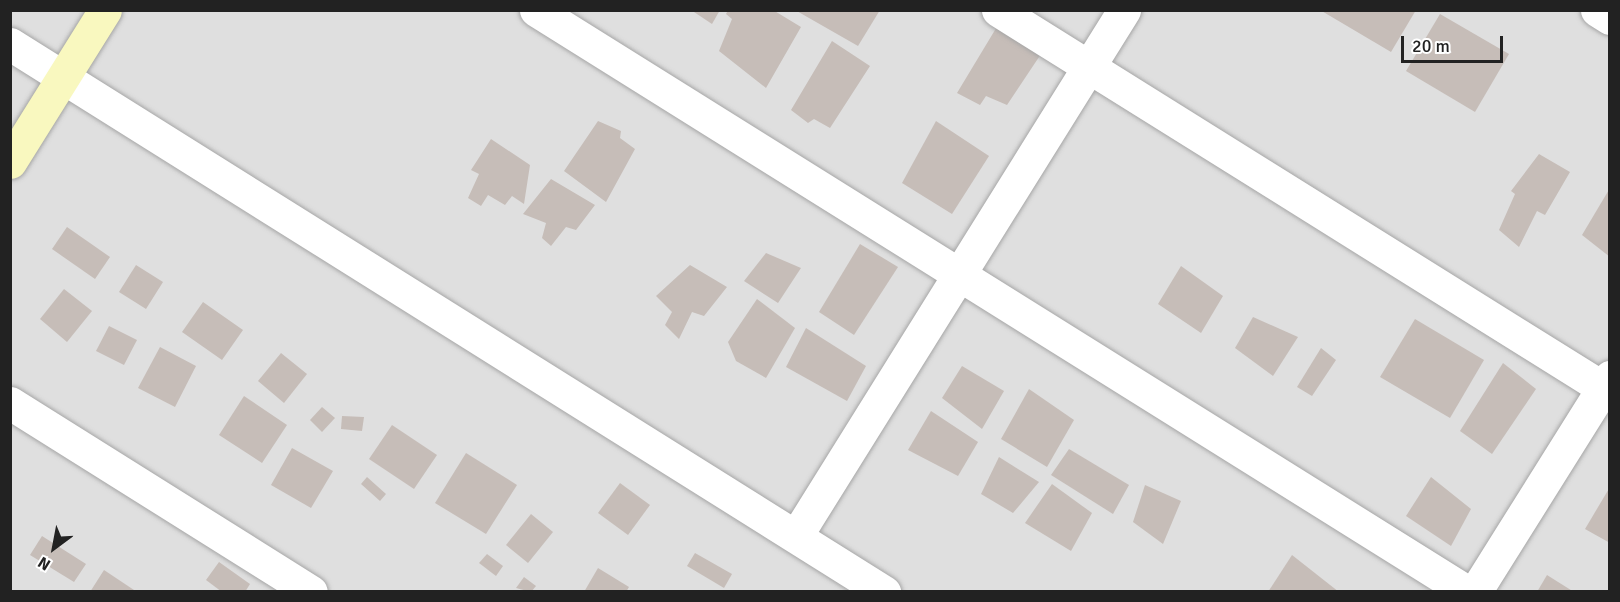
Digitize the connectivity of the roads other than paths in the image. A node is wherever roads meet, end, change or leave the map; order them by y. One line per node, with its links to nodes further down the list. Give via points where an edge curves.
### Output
1 (105, 10): 9 (street)
2 (536, 10): 11 (street)
3 (998, 10): 8 (street)
4 (1124, 10): 8 (street)
5 (1597, 10): 6 (street)
6 (1610, 18)
7 (10, 44): 9 (street)
8 (1089, 67): 11 (street); 12 (street)
9 (64, 77): 10 (street); 14 (street)
10 (10, 162)
11 (959, 275): 14 (street); 17 (street)
12 (1606, 382): 18 (street)
13 (10, 403): 15 (street)
14 (796, 536): 16 (street)
15 (311, 591)
16 (884, 591)
17 (1467, 591)
18 (1475, 591)

